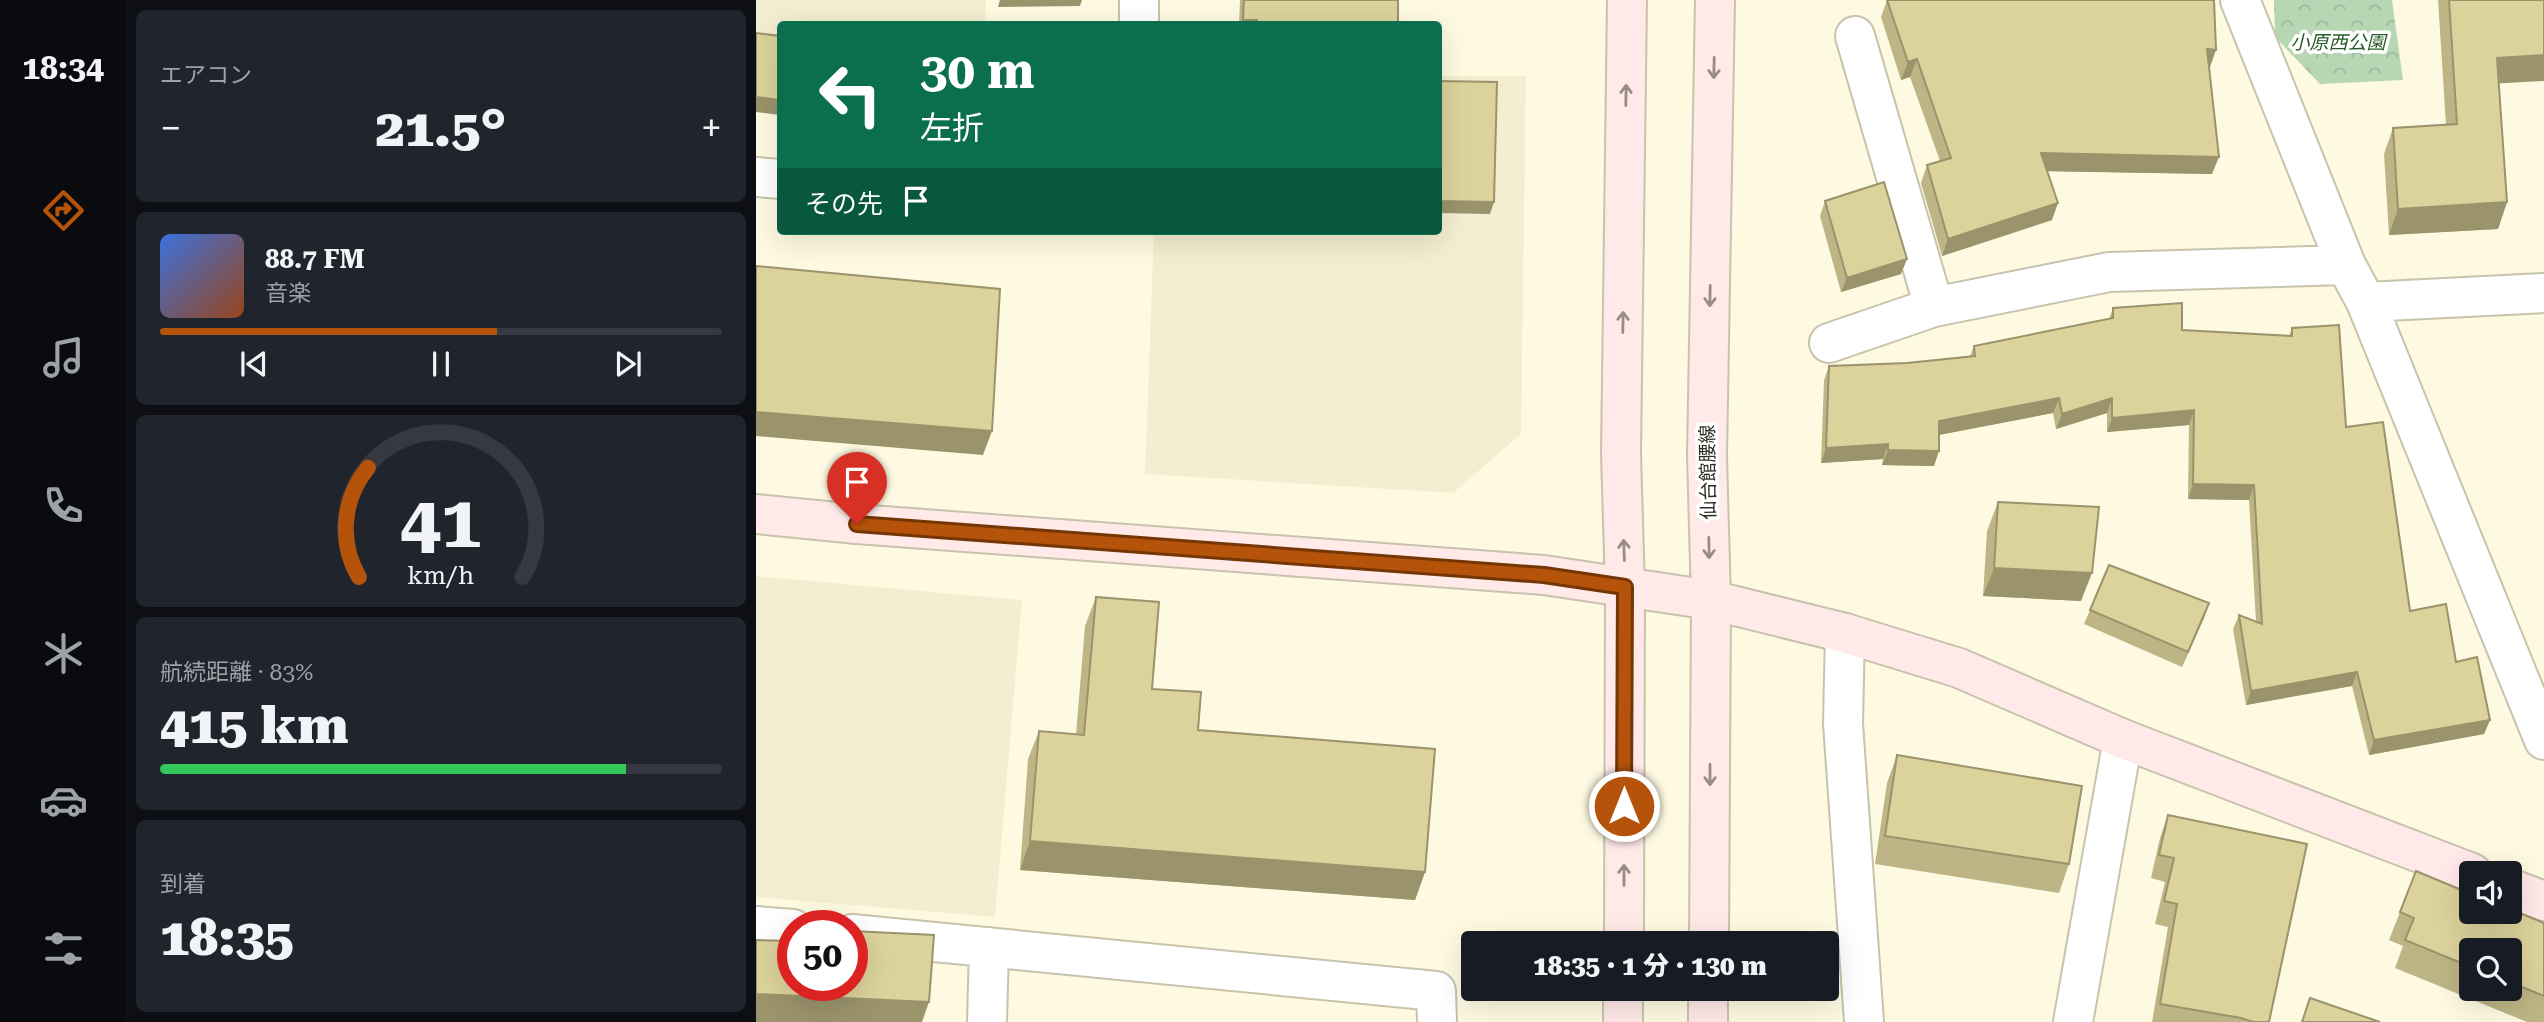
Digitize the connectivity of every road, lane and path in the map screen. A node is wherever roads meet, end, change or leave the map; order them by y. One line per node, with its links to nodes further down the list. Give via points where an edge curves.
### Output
1 (1139, 0): 5 (street)
2 (1627, 0): 15 (main road, one-way to 2, via 1621,454)
3 (1715, 0): 16 (main road, 仙台館腰線, one-way to 16, via 1707,456)
4 (2241, 0): 9 (street)
5 (1139, 21)
6 (1855, 36): 12 (street)
7 (756, 177): 8 (street)
8 (777, 179)
9 (2346, 265): 11 (street); 12 (street, via 2109,272)
10 (2544, 293): 11 (street)
11 (2366, 302): 19 (street)
12 (1934, 307): 13 (street)
13 (1829, 343)
14 (756, 514): 15 (main road, via 1544,575)
15 (1625, 587): 16 (main road); 25 (main road, one-way to 15)
16 (1711, 600): 17 (main road); 26 (main road, 仙台館腰線, one-way to 26)
17 (1845, 633): 18 (main road, via 1959,668); 35 (street, via 1843,723)
18 (2123, 739): 20 (main road); 36 (street)
19 (2544, 740)
20 (2459, 868)
21 (2522, 893): 22 (main road)
22 (2544, 901)
23 (756, 926): 24 (street)
24 (777, 928)
25 (1624, 931)
26 (1709, 931)
27 (868, 936): 28 (street)
28 (989, 947): 31 (street); 32 (street, via 1436,991)
29 (1623, 1001): 33 (main road)
30 (1709, 1001): 34 (main road)
31 (987, 1022)
32 (1437, 1022)
33 (1623, 1022)
34 (1708, 1022)
35 (1864, 1022)
36 (2073, 1022)

